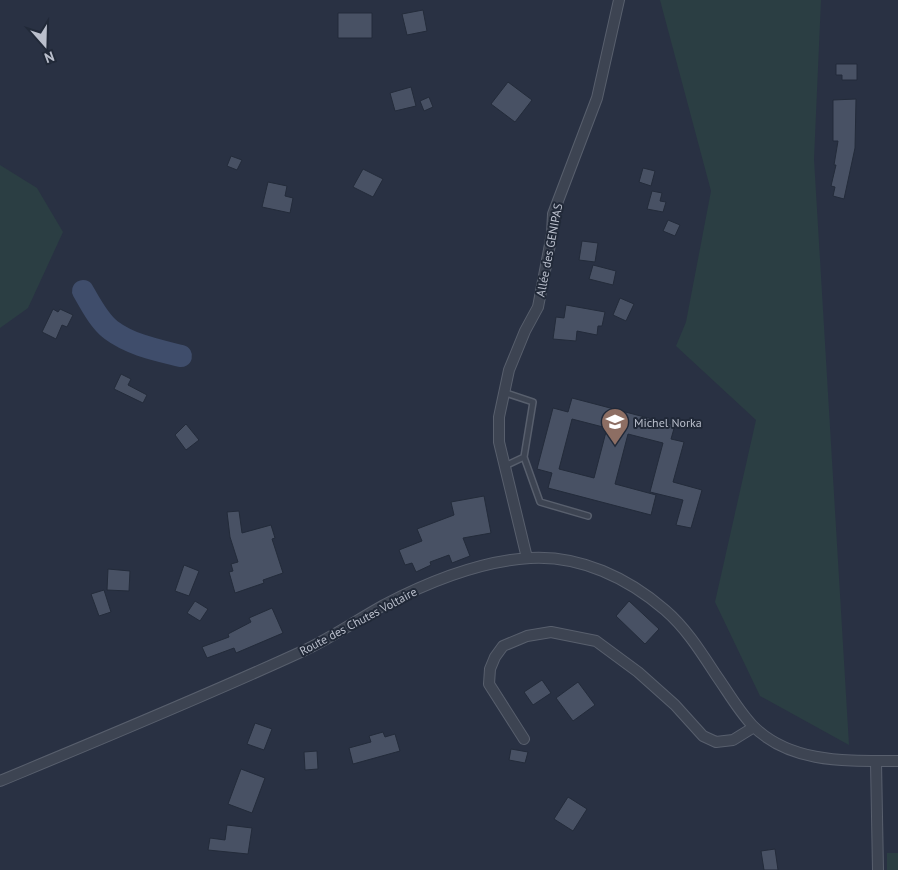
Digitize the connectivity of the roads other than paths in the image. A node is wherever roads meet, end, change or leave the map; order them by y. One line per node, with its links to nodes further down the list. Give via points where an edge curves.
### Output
1 (619, 0): 2 (street, Allée des GENIPAS, via 597,98 553,214 538,307 525,331)
2 (503, 392): 3 (lane, via 533,402); 4 (street, Allée des GENIPAS, via 498,429)
3 (524, 457): 4 (lane); 5 (lane, via 540,502)
4 (504, 467): 6 (street, Allée des GENIPAS)
5 (588, 516)
6 (527, 558): 7 (street, Route des Chutes Voltaire, via 563,559 593,567 642,592 690,636); 11 (street, Route des Chutes Voltaire, via 468,570 425,586 386,604 306,650)
7 (754, 727): 8 (street, via 733,740 716,742 703,736 638,672 596,641 551,632 527,636 503,646 490,669 489,684); 10 (street, Route des Chutes Voltaire, via 783,747 806,755)
8 (524, 739)
9 (898, 761): 10 (street, Route des Chutes Voltaire)
10 (876, 762): 12 (street)
11 (0, 782)
12 (878, 870)

